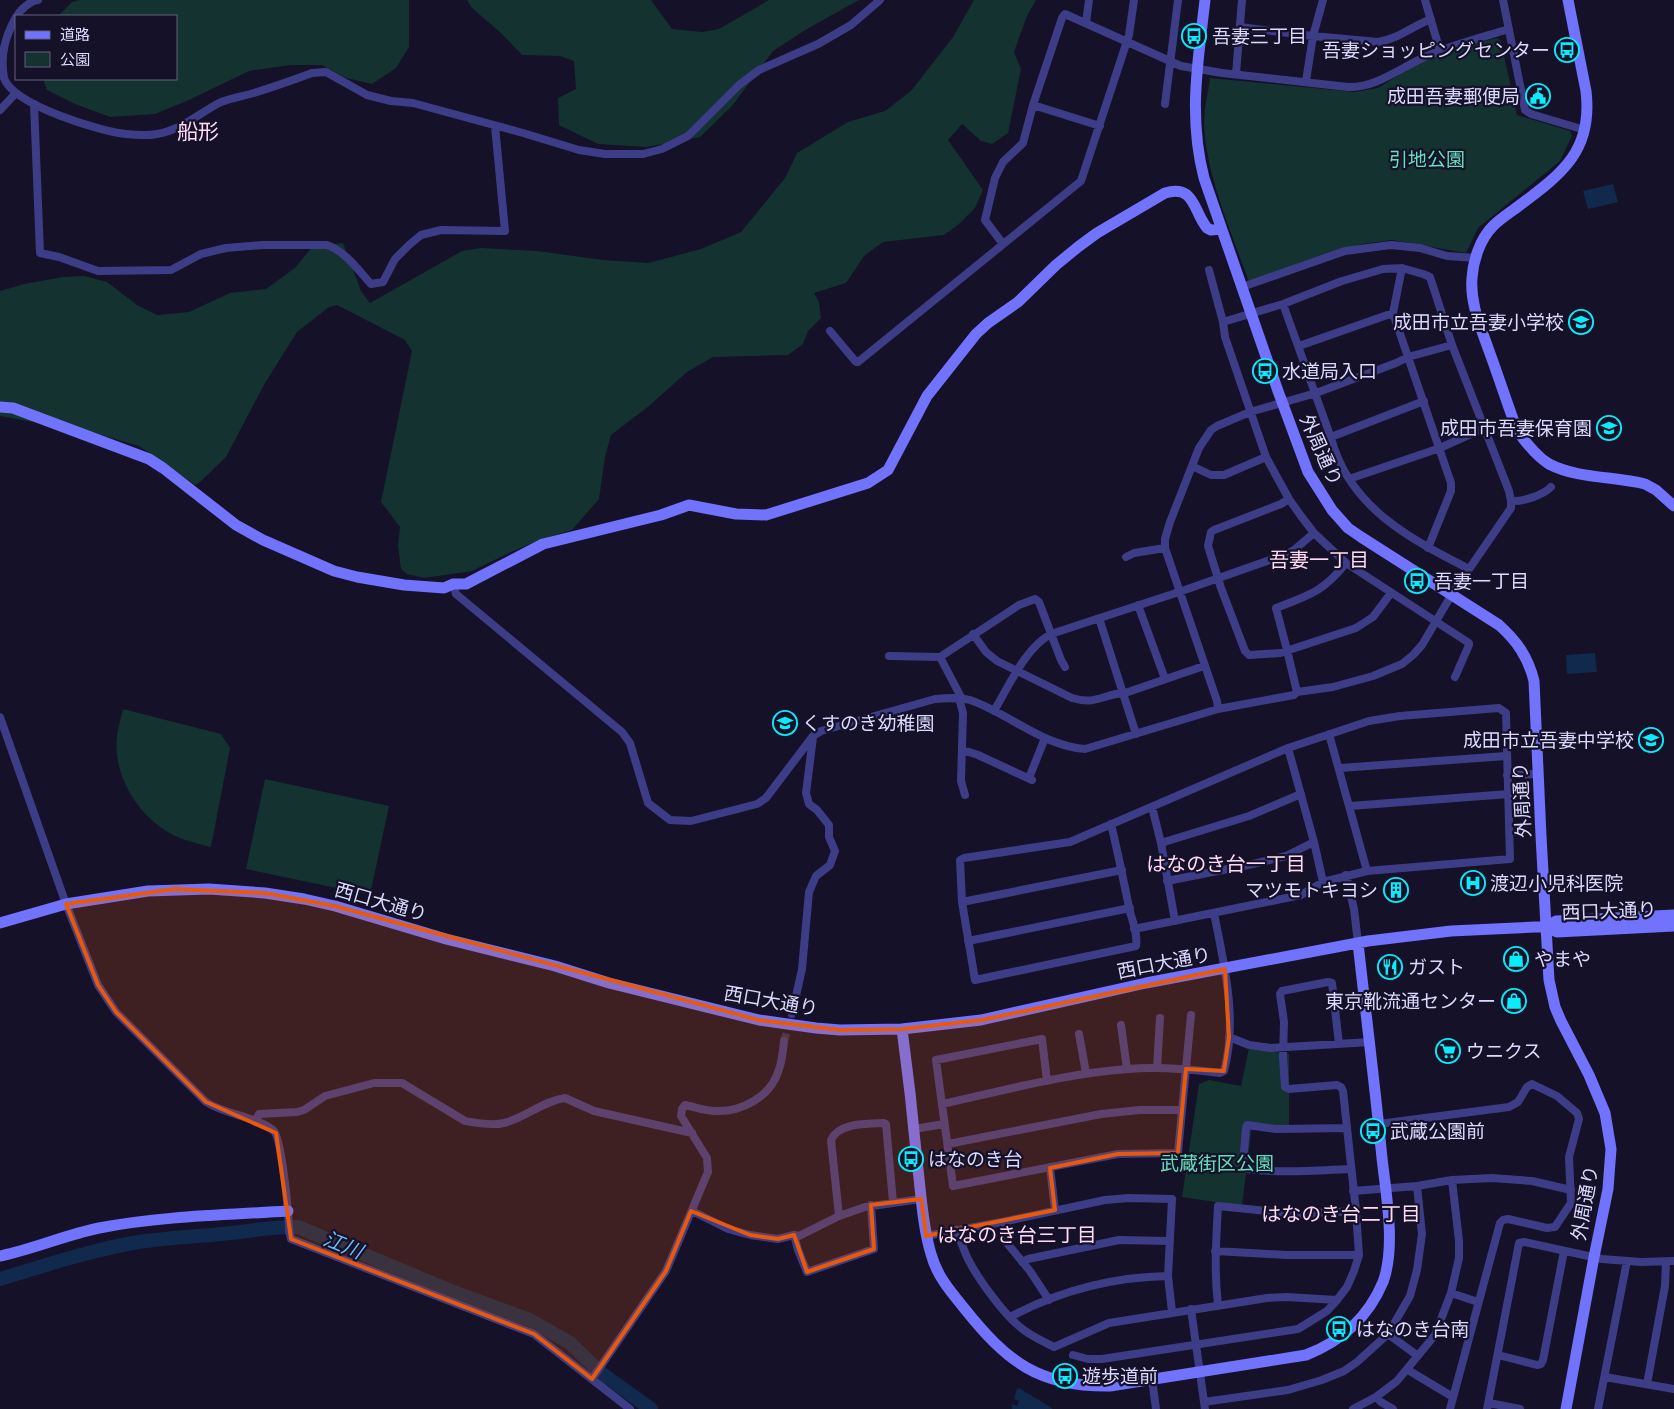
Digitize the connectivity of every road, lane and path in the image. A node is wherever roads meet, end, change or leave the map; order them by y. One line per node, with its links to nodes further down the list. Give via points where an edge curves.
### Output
1 (38, 0): 12 (street)
2 (880, 0): 30 (street, via 843,30 759,70 739,85 688,136 662,149 643,154 605,154 579,150)
3 (1089, 0): 15 (street)
4 (1134, 0): 19 (street)
5 (1178, 0): 21 (street)
6 (1205, 0): 22 (street, 外周通り)
7 (1242, 0): 16 (street)
8 (1323, 0): 18 (street)
9 (1425, 0): 14 (street)
10 (1504, 0): 17 (street)
11 (1568, 0): 32 (street, via 1588,106)
12 (17, 15)
13 (15, 19): 25 (street, via 5,37 1,59 5,80)
14 (1431, 19): 18 (street, via 1401,35 1378,42); 20 (street)
15 (1086, 22): 19 (street); 28 (street, via 1065,14 1062,18)
16 (1240, 27): 18 (street); 23 (street)
17 (1509, 29): 20 (street); 32 (street, via 1526,110)
18 (1312, 36): 24 (street)
19 (1127, 42): 21 (street); 31 (street)
20 (1440, 51): 24 (street, via 1356,88)
21 (1171, 61): 22 (street); 27 (street)
22 (1198, 68): 23 (street); 33 (street, 外周通り, via 1197,145)
23 (1236, 74): 24 (street)
24 (1306, 81)
25 (16, 93): 26 (street); 29 (street)
26 (34, 104): 30 (street, via 97,128 126,134 156,134 186,124 222,102 312,73 326,72 367,95 414,102); 30 (street, via 40,254 98,271 170,270 201,254 226,248 327,245 346,257 371,284 383,282 395,260 421,235 441,230 505,231)
27 (1165, 104)
28 (1033, 105): 31 (street); 34 (street, via 1023,143 1003,162 995,178 985,220)
29 (0, 110)
30 (495, 126)
31 (1100, 126): 34 (street, via 1081,181)
32 (1585, 130): 35 (street, via 1579,148 1560,174 1492,227)
33 (1221, 229): 38 (street, 外周通り); 69 (street, via 1207,228 1190,196 1171,191 1078,247 1018,302 976,334 926,396 888,470 868,483 766,515 736,514 689,505 543,544 466,584)
34 (1003, 244): 43 (street, via 858,362)
35 (1476, 258): 38 (street, via 1390,245 1345,251); 61 (street, via 1472,303 1518,430 1527,444 1549,464 1582,474 1645,484)
36 (1402, 268): 39 (street, via 1383,269 1342,281); 40 (street); 45 (street, via 1430,278)
37 (1209, 270): 42 (street)
38 (1242, 287): 41 (street, 外周通り)
39 (1283, 304): 41 (street); 44 (street)
40 (1394, 313): 44 (street); 46 (street)
41 (1251, 314): 42 (street); 49 (street, 外周通り)
42 (1223, 322): 51 (street)
43 (830, 331)
44 (1299, 346): 47 (street)
45 (1452, 346): 46 (street); 52 (street)
46 (1408, 357): 47 (street); 48 (street)
47 (1316, 393): 49 (street); 53 (street)
48 (1424, 401): 53 (street); 54 (street)
49 (1282, 403): 51 (street); 72 (street, 外周通り, via 1308,472 1340,520 1361,537)
50 (0, 407): 69 (street, via 13,408 149,459 243,529 334,571 404,585 444,588)
51 (1250, 412): 55 (street); 56 (street, via 1211,430)
52 (1484, 428): 54 (street); 60 (street)
53 (1331, 436): 57 (street)
54 (1440, 448): 57 (street); 64 (street, via 1451,491)
55 (1266, 457): 56 (street, via 1224,475 1211,475); 59 (street)
56 (1192, 466): 63 (street, via 1170,522)
57 (1349, 479): 64 (street, via 1374,510)
58 (1551, 487): 60 (street)
59 (1289, 499): 62 (street); 68 (street, via 1211,532 1208,546)
60 (1511, 502): 67 (street)
61 (1674, 506)
62 (1314, 533): 66 (street); 68 (street, via 1287,554)
63 (1164, 548): 65 (street); 70 (street)
64 (1428, 548): 67 (street)
65 (1126, 557)
66 (1346, 564): 71 (street); 78 (street, via 1318,591 1276,608)
67 (1469, 568): 72 (street)
68 (1219, 578): 70 (street); 78 (street, via 1245,651 1252,655)
69 (453, 584): 94 (street, via 456,594 622,732 630,743 648,803 670,820 691,821 757,804 766,798)
70 (1179, 592): 73 (street); 82 (street)
71 (1391, 593): 75 (street); 78 (street, via 1380,609 1356,628)
72 (1452, 594): 75 (street); 101 (street, 外周通り, via 1499,625 1515,640 1528,661 1534,681)
73 (1138, 605): 74 (street); 85 (street)
74 (1099, 618): 77 (street); 87 (street)
75 (1435, 622): 84 (street, via 1469,643); 86 (street, via 1422,645 1402,664 1351,683)
76 (973, 634): 77 (street, via 1019,605 1035,599); 80 (street); 83 (street, via 991,656)
77 (1051, 634): 81 (street); 83 (street, via 1033,647)
78 (1287, 650): 86 (street)
79 (889, 656): 80 (street)
80 (940, 657): 88 (street, via 960,694)
81 (1065, 666)
82 (1204, 666): 85 (street); 89 (street)
83 (1018, 671): 87 (street, via 1078,699 1098,700); 90 (street)
84 (1455, 677)
85 (1165, 679): 87 (street)
86 (1297, 692): 89 (street)
87 (1124, 694): 92 (street)
88 (959, 698): 90 (street); 94 (street, via 936,699); 97 (street)
89 (1218, 708): 92 (street)
90 (994, 711): 95 (street)
91 (0, 717): 116 (street)
92 (1136, 734): 95 (street, via 1085,749)
93 (1329, 734): 96 (street); 98 (street, via 1369,721 1400,716 1499,708 1506,713); 99 (street)
94 (813, 736): 128 (street, via 806,793 809,804 829,825 829,837 835,851 830,865 816,876 809,892 802,970)
95 (1045, 738): 97 (street, via 1031,779)
96 (1288, 748): 102 (street); 106 (street)
97 (962, 751): 104 (street, via 961,781)
98 (1506, 756): 99 (street); 100 (street)
99 (1340, 768): 105 (street)
100 (1507, 774): 101 (street); 103 (street)
101 (1538, 774): 123 (street, 外周通り)
102 (1300, 794): 108 (street); 109 (street, via 1241,819)
103 (1509, 794): 105 (street); 111 (street, via 1512,856 1508,860)
104 (965, 795)
105 (1350, 806): 111 (street)
106 (1152, 807): 107 (street); 109 (street)
107 (1111, 824): 110 (street); 115 (street, via 1070,842 960,860)
108 (1314, 842): 113 (street, via 1279,858); 114 (street)
109 (1161, 843): 113 (street)
110 (1122, 870): 115 (street); 117 (street)
111 (1367, 871): 112 (street)
112 (1346, 875): 114 (street); 126 (street)
113 (1167, 881): 120 (street)
114 (1323, 882): 118 (street, via 1301,895)
115 (962, 902): 125 (street)
116 (66, 904): 121 (street, 西口大通り); 132 (street, 西口大通り, via 117,894 174,889 265,893 335,906 609,983 759,1020 840,1030); 146 (street, via 98,985 116,1012 206,1102)
117 (1130, 908): 124 (street); 125 (street)
118 (1214, 913): 120 (street); 127 (street)
119 (1674, 915): 123 (street, 西口大通り, via 1556,921)
120 (1175, 921): 124 (street)
121 (0, 924)
122 (1674, 926): 123 (street, 西口大通り, via 1557,932)
123 (1546, 927): 126 (street, 西口大通り, via 1451,932); 177 (street, 外周通り, via 1548,968 1556,1007 1595,1088 1609,1135 1611,1168)
124 (1134, 930): 125 (street, via 1136,946 975,980)
125 (968, 941)
126 (1358, 943): 127 (street, 西口大通り); 136 (street)
127 (1225, 969): 132 (street, 西口大通り, via 981,1020); 134 (street)
128 (792, 1014)
129 (1191, 1015): 141 (street)
130 (1160, 1018): 140 (street)
131 (1121, 1025): 139 (street)
132 (902, 1029): 150 (street)
133 (1079, 1034): 142 (street)
134 (1229, 1037): 138 (street, via 1249,1045); 141 (street, via 1224,1071)
135 (784, 1042): 151 (street, via 778,1074 758,1099 723,1111 685,1105 681,1116)
136 (1370, 1042): 137 (street); 148 (street)
137 (1339, 1044): 138 (street); 138 (street, via 1334,986 1328,982 1282,991)
138 (1284, 1046): 149 (street, via 1285,1087 1341,1087)
139 (1127, 1068): 140 (street); 142 (street)
140 (1157, 1068): 141 (street)
141 (1186, 1069): 145 (street)
142 (1086, 1073): 143 (street)
143 (1047, 1081): 144 (street); 144 (street, via 1042,1039 936,1060)
144 (942, 1104): 147 (street)
145 (1182, 1110): 152 (street, via 1102,1114); 153 (street, via 1178,1153 1118,1154)
146 (255, 1122): 151 (street, via 259,1114 297,1112 324,1096 374,1082 402,1083 465,1121 475,1123 503,1123 565,1098 594,1111); 166 (street, via 272,1129 278,1138)
147 (944, 1124): 150 (street); 152 (street)
148 (1379, 1124): 157 (street); 158 (street, via 1509,1107 1518,1102 1532,1084 1557,1096 1577,1113 1579,1119 1569,1157)
149 (1347, 1128): 154 (street); 154 (street, via 1276,1129 1248,1125 1243,1164 1245,1169 1269,1171)
150 (914, 1129): 160 (street)
151 (692, 1133): 164 (street, via 706,1158 708,1172)
152 (948, 1144): 153 (street, via 952,1186)
153 (1050, 1168): 163 (street)
154 (1351, 1168): 159 (street)
155 (1452, 1180): 156 (street); 158 (street, via 1532,1181); 182 (street, via 1459,1258)
156 (1417, 1186): 157 (street); 190 (street, via 1422,1234 1417,1270 1410,1296)
157 (1385, 1188): 159 (street); 196 (street, via 1390,1242 1388,1264 1372,1303 1360,1320 1339,1338 1306,1355)
158 (1571, 1190): 185 (street, via 1571,1203 1554,1228 1508,1220 1500,1223)
159 (1353, 1191): 165 (street)
160 (921, 1199): 161 (street); 171 (street)
161 (893, 1202): 162 (street); 167 (street, via 886,1124 853,1126 839,1131 831,1140)
162 (870, 1205): 167 (street); 170 (street, via 874,1249 807,1272)
163 (1055, 1210): 168 (street); 172 (street, via 1105,1200 1172,1199)
164 (692, 1211): 170 (street, via 750,1236 778,1239); 199 (street, via 666,1271)
165 (1356, 1211): 173 (street, via 1277,1213 1218,1206); 175 (street)
166 (288, 1214): 176 (street, via 194,1216 98,1228); 199 (street, via 290,1240 534,1334)
167 (839, 1216): 170 (street)
168 (1002, 1222): 169 (street); 179 (street, via 1006,1242)
169 (955, 1230): 171 (street); 189 (street, via 967,1258)
170 (794, 1235)
171 (926, 1236): 198 (street, via 942,1280 986,1336 1026,1368 1060,1381 1090,1386)
172 (1169, 1241): 179 (street, via 1119,1240); 181 (street)
173 (1215, 1251): 175 (street); 186 (street)
174 (1564, 1251): 177 (street); 193 (street, via 1541,1364); 193 (street, via 1519,1243)
175 (1359, 1255): 184 (street, via 1347,1287)
176 (0, 1256)
177 (1594, 1257): 178 (street); 212 (street, 外周通り)
178 (1627, 1260): 180 (street); 197 (street)
179 (1022, 1262): 183 (street)
180 (1670, 1262): 200 (street)
181 (1168, 1276): 183 (street, via 1100,1283); 188 (street)
182 (1451, 1293): 185 (street); 194 (street, via 1435,1335)
183 (1049, 1300): 189 (street)
184 (1337, 1300): 186 (street, via 1267,1298); 191 (street, via 1327,1311 1298,1329)
185 (1478, 1302): 203 (street)
186 (1218, 1306): 187 (street)
187 (1191, 1309): 188 (street); 191 (street)
188 (1172, 1312): 189 (street, via 1110,1323 1054,1346 1020,1328)
189 (1010, 1317)
190 (1388, 1334): 194 (street); 204 (street, via 1357,1362 1322,1380)
191 (1196, 1344): 192 (street, via 1102,1360); 196 (street)
192 (1073, 1355)
193 (1498, 1355): 205 (street)
194 (1418, 1356): 195 (street)
195 (1408, 1370): 202 (street); 203 (street)
196 (1199, 1371): 198 (street); 204 (street)
197 (1605, 1377): 200 (street); 213 (street)
198 (1152, 1379): 207 (street)
199 (592, 1380): 206 (street)
200 (1647, 1384): 201 (street)
201 (1674, 1389)
202 (1376, 1397): 208 (street); 209 (street)
203 (1453, 1397): 210 (street)
204 (1204, 1406)
205 (1488, 1406): 211 (street)
206 (630, 1409)
207 (1156, 1409)
208 (1353, 1409)
209 (1393, 1409)
210 (1450, 1409)
211 (1520, 1409)
212 (1566, 1409)
213 (1598, 1409)

